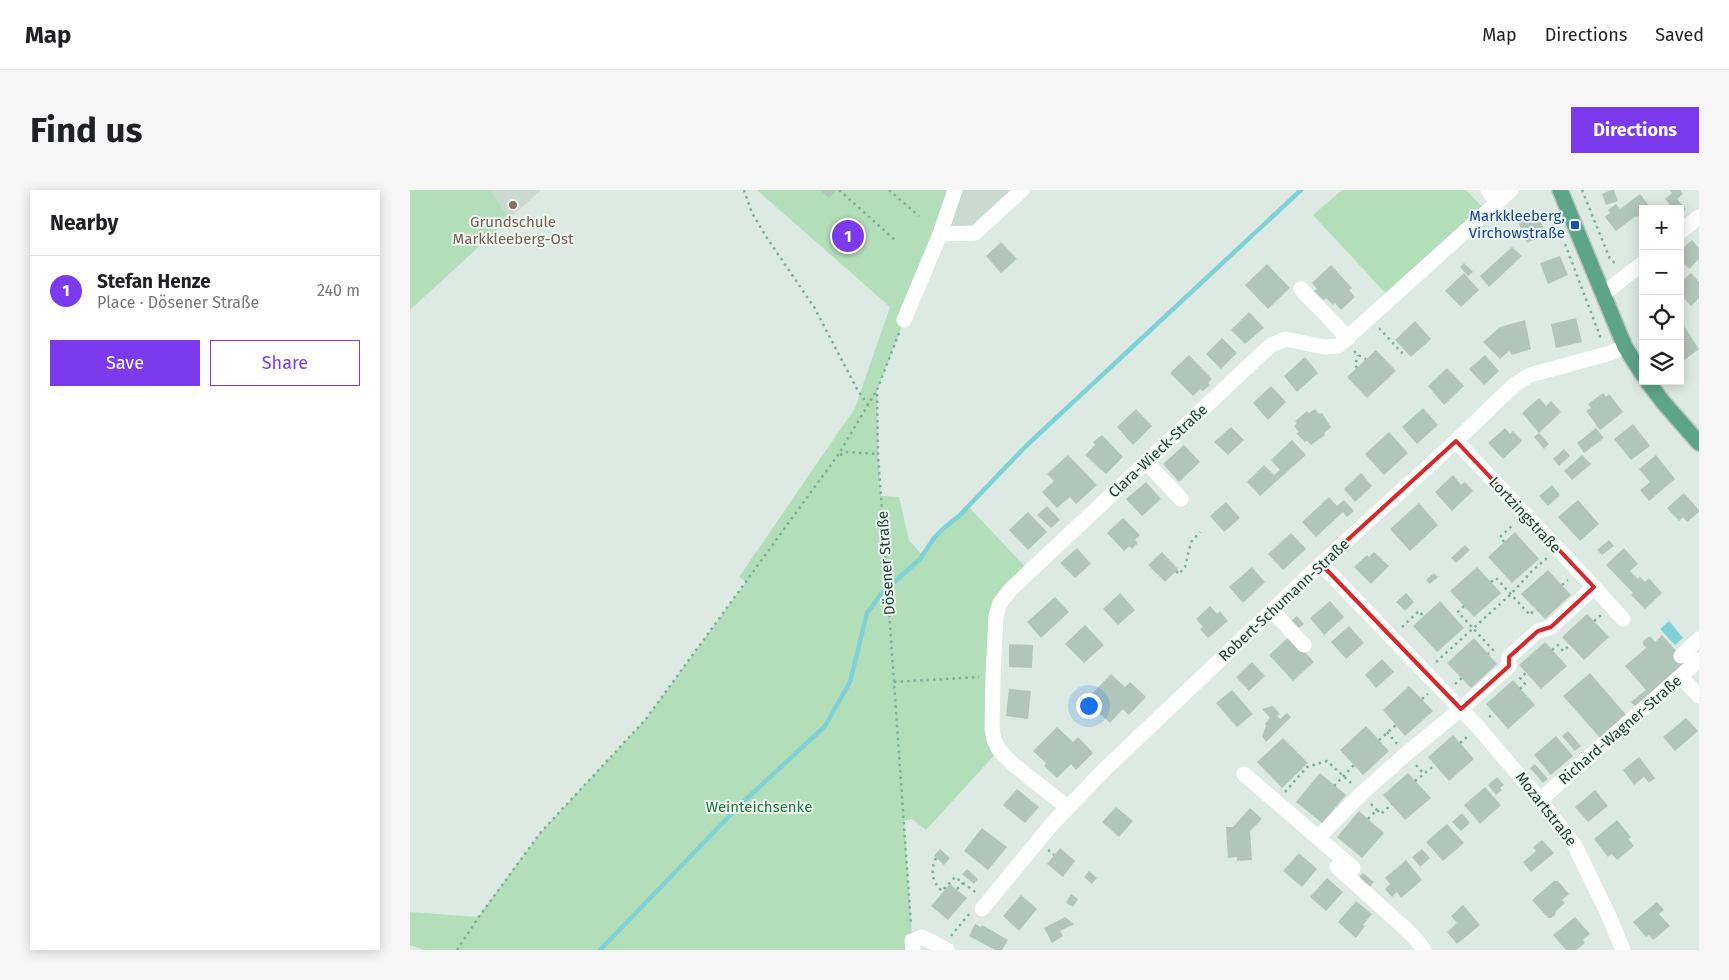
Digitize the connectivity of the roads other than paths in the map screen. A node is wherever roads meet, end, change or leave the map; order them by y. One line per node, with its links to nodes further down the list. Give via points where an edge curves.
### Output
1 (955, 190): 9 (street)
2 (1022, 190): 9 (street, via 975,233)
3 (1488, 190): 6 (street)
4 (1511, 190): 6 (street, Clara-Wieck-Straße)
5 (1560, 190): 12 (main road)
6 (1497, 203): 14 (street, Clara-Wieck-Straße, via 1370,318)
7 (1699, 217): 8 (street)
8 (1684, 229)
9 (940, 234): 13 (street)
10 (1639, 265): 12 (street)
11 (1301, 289): 14 (street)
12 (1603, 294): 15 (main road)
13 (904, 320)
14 (1351, 344): 20 (street, Clara-Wieck-Straße, via 1324,347 1286,339 1271,345)
15 (1625, 347): 16 (main road); 18 (street, Robert-Schumann-Straße, via 1521,380)
16 (1639, 369)
17 (1650, 385): 19 (main road)
18 (1456, 442): 22 (street, Robert-Schumann-Straße); 23 (street, Lortzingstraße)
19 (1699, 443)
20 (1146, 462): 21 (street); 35 (street, Clara-Wieck-Straße, via 1011,589 1000,603 996,616 994,740 1014,765)
21 (1181, 499)
22 (1321, 564): 24 (street, Robert-Schumann-Straße); 32 (street, Mozartstraße)
23 (1594, 587): 25 (street, Lortzingstraße); 32 (street, via 1551,627 1538,631 1509,657 1508,666)
24 (1272, 610): 27 (street); 35 (street, Robert-Schumann-Straße)
25 (1623, 619)
26 (1699, 640): 28 (street)
27 (1304, 645)
28 (1681, 656)
29 (1699, 660): 30 (street, Richard-Wagner-Straße)
30 (1681, 677): 31 (street); 34 (street, Richard-Wagner-Straße)
31 (1699, 696)
32 (1461, 709): 34 (street, Mozartstraße); 36 (street, via 1361,794)
33 (1244, 774): 36 (street)
34 (1540, 800): 43 (street, Mozartstraße, via 1575,846)
35 (1067, 808): 39 (street, Robert-Schumann-Straße)
36 (1318, 838): 38 (street)
37 (1337, 868): 42 (street, via 1407,930)
38 (1352, 868)
39 (978, 907)
40 (912, 945): 41 (street, via 922,937)
41 (944, 948)
42 (1424, 950)
43 (1623, 950)

